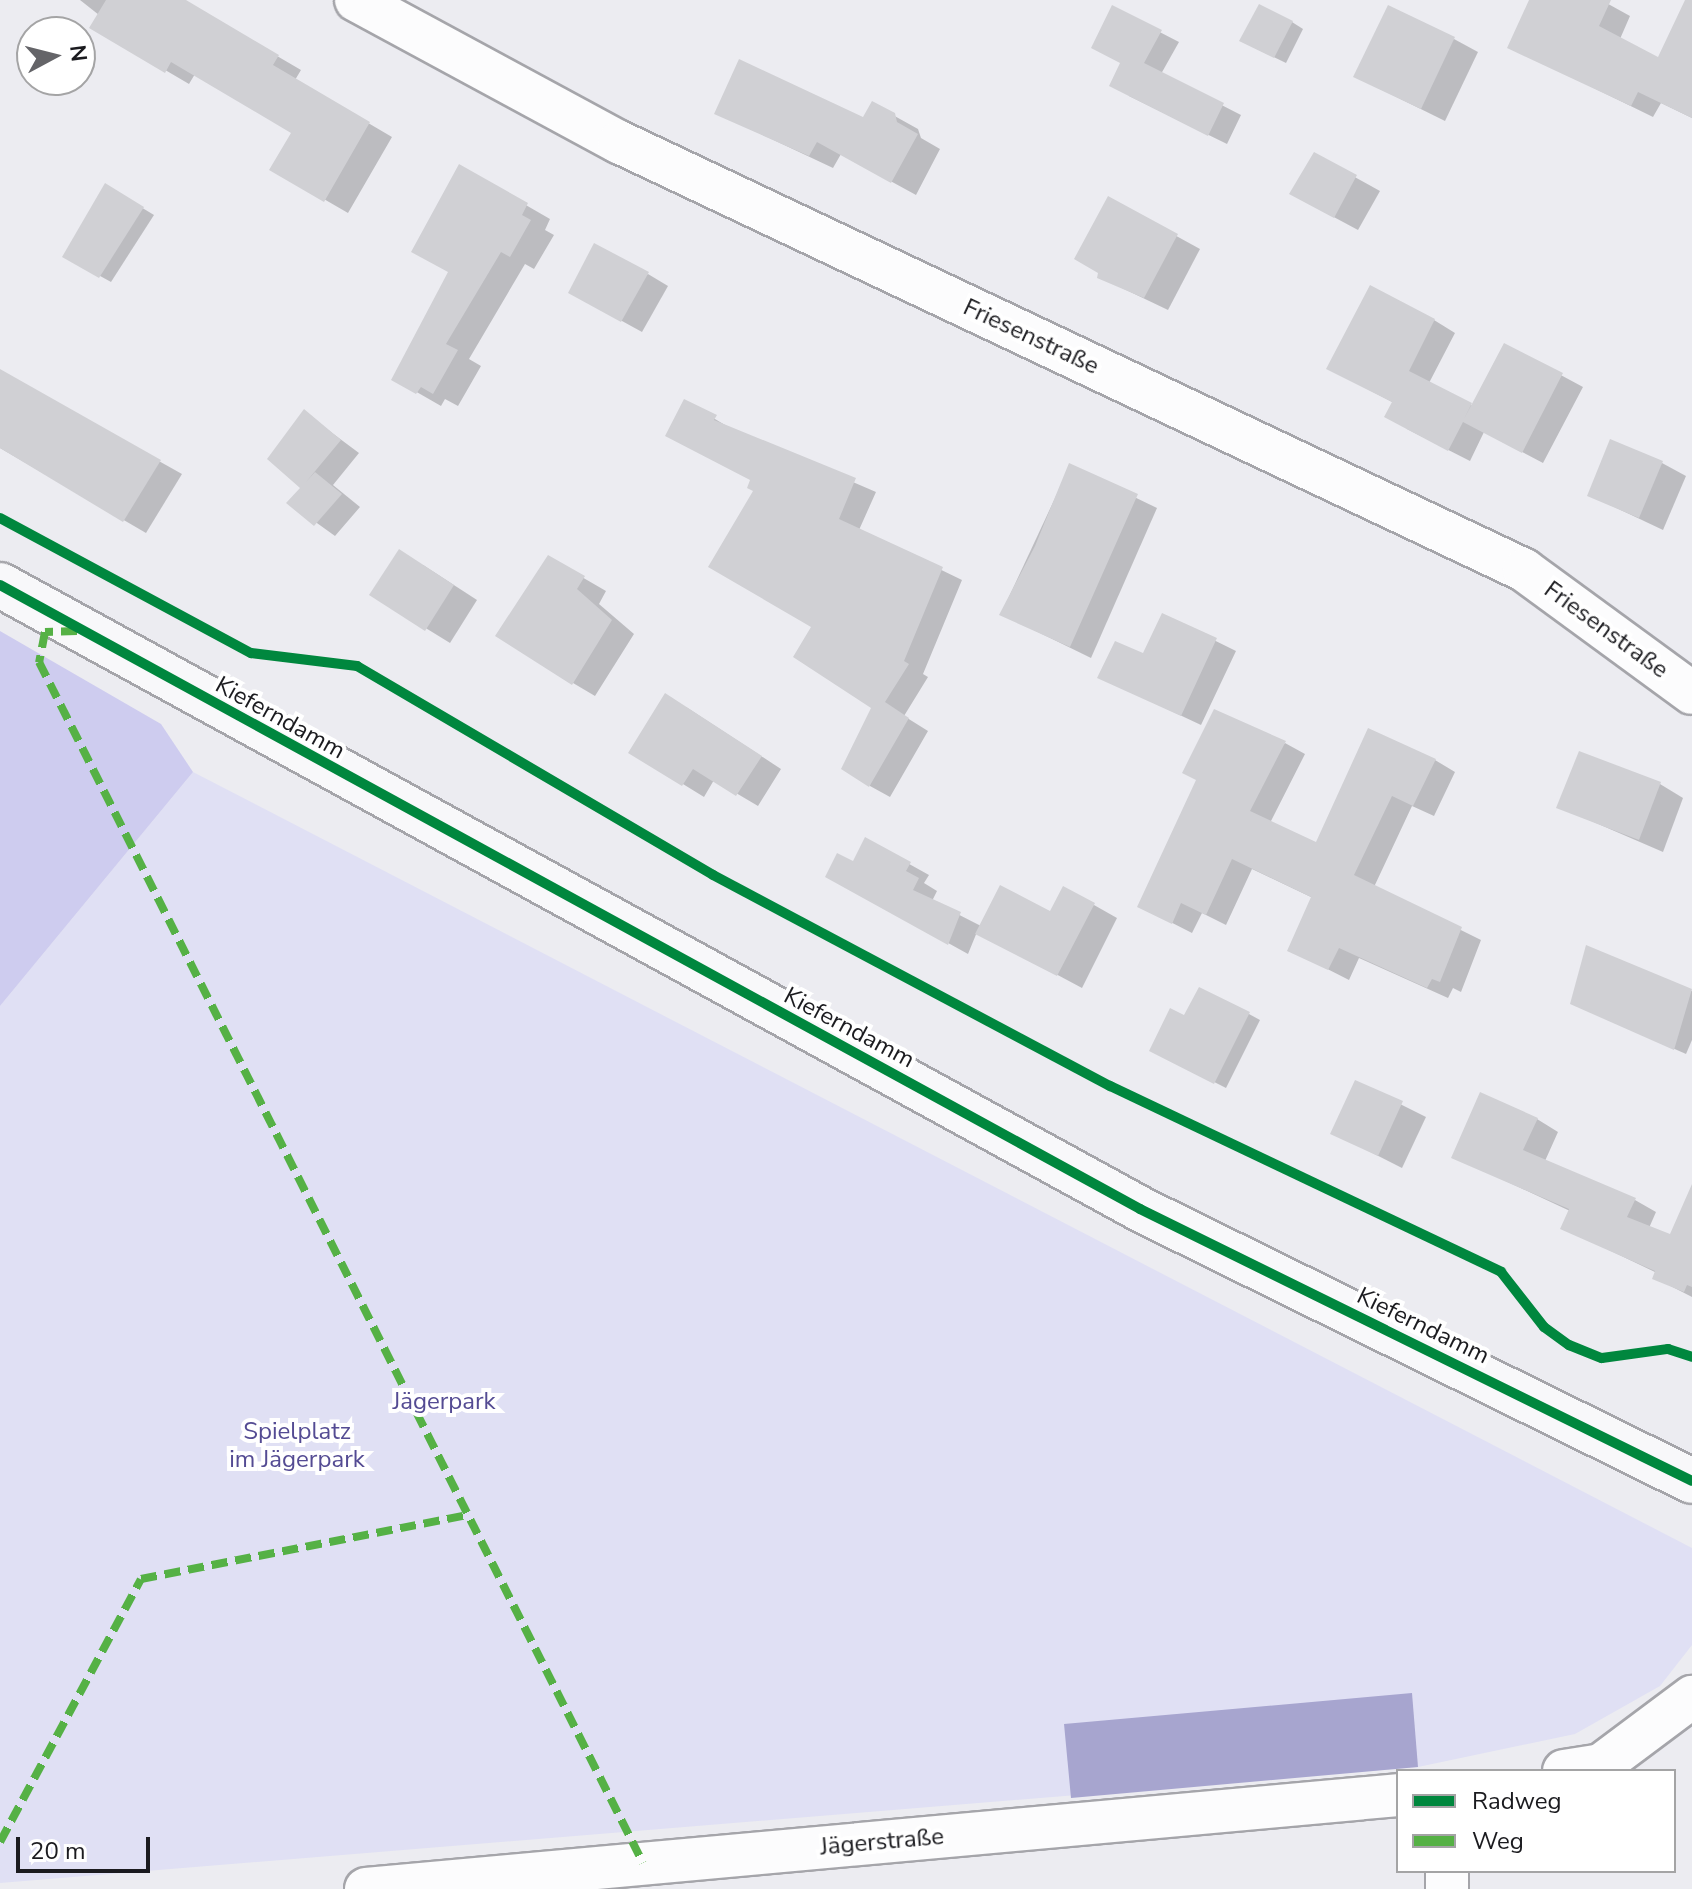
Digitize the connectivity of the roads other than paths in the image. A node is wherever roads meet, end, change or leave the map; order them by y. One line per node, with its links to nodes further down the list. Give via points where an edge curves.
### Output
1 (356, 0): 3 (street, Friesenstraße, via 619,142 1524,570)
2 (0, 585): 4 (street, Kieferndamm, via 1140,1209)
3 (1692, 693)
4 (1692, 1481)
5 (1692, 1697): 6 (street, via 1601,1765)
6 (1576, 1769)
7 (1396, 1795): 8 (street, Jägerstraße)
8 (643, 1876): 9 (street, Jägerstraße)
9 (366, 1889)

